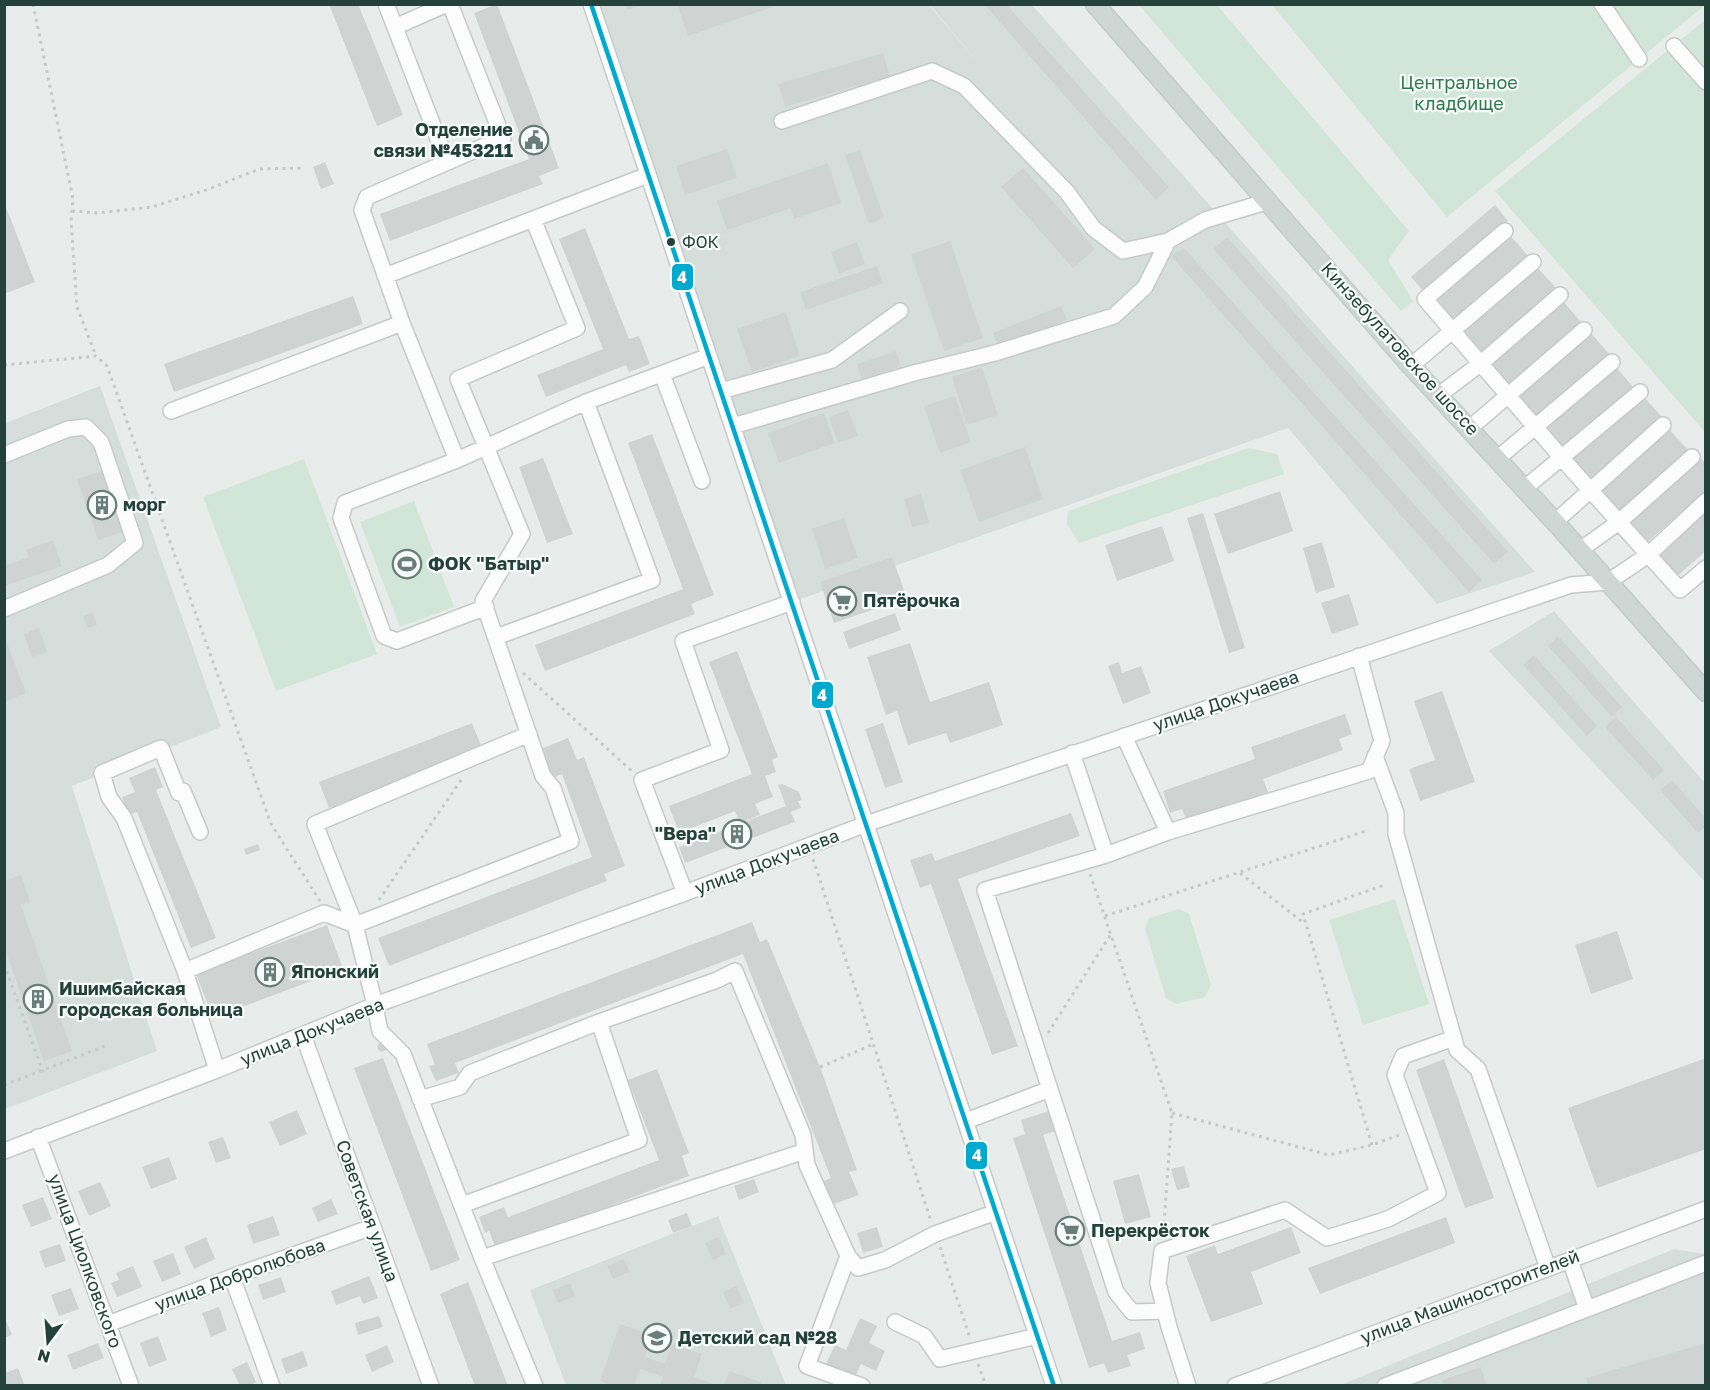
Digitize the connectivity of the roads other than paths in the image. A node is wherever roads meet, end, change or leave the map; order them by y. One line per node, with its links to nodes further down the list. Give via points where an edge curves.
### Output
1 (386, 4): 6 (street)
2 (448, 4): 6 (street); 11 (street, via 503,138)
3 (591, 4): 12 (street)
4 (1095, 4): 13 (main road, Кинзебулатовское шоссе)
5 (1602, 4): 8 (street)
6 (395, 27): 11 (street)
7 (1674, 46): 9 (street)
8 (1639, 59)
9 (1706, 82)
10 (782, 121): 16 (street, via 932,71 964,86 1068,192 1092,228 1123,251)
11 (447, 162): 18 (street, via 367,197 362,210)
12 (648, 175): 14 (street); 24 (street)
13 (1269, 201): 16 (street, via 1205,220); 27 (main road, Кинзебулатовское шоссе)
14 (533, 219): 18 (street); 39 (street, via 577,328 458,380)
15 (1504, 231): 23 (street, via 1425,299)
16 (1168, 241): 36 (street, via 1145,287 1114,316)
17 (1533, 262): 23 (street)
18 (385, 276): 21 (street)
19 (1560, 295): 26 (street)
20 (900, 311): 29 (street, via 832,360)
21 (402, 322): 34 (street); 44 (street)
22 (1584, 330): 31 (street)
23 (1452, 331): 26 (street); 27 (street)
24 (709, 356): 28 (street); 29 (street)
25 (1612, 362): 37 (street)
26 (1480, 364): 31 (street); 32 (street)
27 (1411, 366): 32 (main road, Кинзебулатовское шоссе)
28 (662, 374): 33 (street); 45 (street)
29 (721, 391): 36 (street)
30 (1640, 392): 42 (street)
31 (1507, 394): 37 (street); 38 (street)
32 (1439, 395): 38 (main road, Кинзебулатовское шоссе)
33 (586, 402): 39 (street); 58 (street, via 652,580)
34 (171, 411)
35 (1663, 425): 47 (street)
36 (733, 426): 55 (street)
37 (1534, 426): 42 (street); 43 (street)
38 (1470, 428): 43 (main road, Кинзебулатовское шоссе)
39 (485, 446): 44 (street); 56 (street, via 522,534 483,601)
40 (4, 454): 57 (street, via 68,429 86,427 101,442 135,543 108,565)
41 (1692, 457): 50 (street)
42 (1562, 458): 46 (street); 47 (street)
43 (1497, 459): 46 (main road, Кинзебулатовское шоссе)
44 (457, 460): 56 (street, via 345,503 341,518 384,636 397,641)
45 (702, 481)
46 (1524, 488): 49 (main road, Кинзебулатовское шоссе)
47 (1591, 491): 49 (street); 50 (street)
48 (1706, 501): 52 (street)
49 (1555, 522): 51 (main road, Кинзебулатовское шоссе)
50 (1618, 522): 51 (street); 52 (street)
51 (1580, 550): 54 (main road, Кинзебулатовское шоссе)
52 (1648, 555): 53 (street, via 1680,590); 54 (street)
53 (1706, 568)
54 (1608, 582): 59 (street, улица Докучаева, via 1571,585); 60 (main road, Кинзебулатовское шоссе)
55 (792, 602): 65 (street); 69 (street, via 683,641 721,750 642,780)
56 (486, 607): 58 (street)
57 (4, 609)
58 (496, 637): 61 (street)
59 (1359, 656): 62 (street, улица Докучаева); 64 (street, via 1382,741)
60 (1706, 692)
61 (529, 734): 70 (street, via 315,824); 70 (street, via 571,841)
62 (1124, 736): 63 (street, улица Докучаева); 67 (street)
63 (1072, 753): 65 (street, улица Докучаева); 68 (street)
64 (1376, 756): 67 (street, via 1369,771); 75 (street, via 1396,813 1396,834)
65 (866, 825): 69 (street, улица Докучаева); 79 (street)
66 (200, 832): 71 (street, via 160,748 102,773)
67 (1168, 832): 68 (street)
68 (1106, 855): 77 (street, via 984,890)
69 (685, 893): 72 (street, улица Докучаева)
70 (359, 924): 71 (street, via 324,913); 72 (street)
71 (185, 971): 76 (street)
72 (375, 1005): 74 (street, улица Докучаева); 78 (street, via 380,1031 403,1054)
73 (598, 1022): 78 (street, via 470,1073 459,1087); 82 (street, via 735,971 803,1135); 83 (street, via 639,1140)
74 (303, 1035): 76 (street, улица Докучаева); 86 (street, Советская улица)
75 (1454, 1038): 91 (street, via 1457,1050 1478,1069); 94 (street, via 1403,1056 1395,1075 1438,1193 1388,1219 1327,1238 1286,1210 1162,1251 1158,1283)
76 (218, 1070): 80 (street, улица Докучаева)
77 (1050, 1089): 79 (street); 94 (street, via 1116,1292 1132,1312)
78 (420, 1099): 83 (street)
79 (966, 1121): 85 (street)
80 (38, 1137): 81 (street, улица Докучаева); 96 (street, улица Циолковского)
81 (4, 1151)
82 (805, 1151): 87 (street, via 807,1165); 88 (street)
83 (462, 1205): 88 (street)
84 (1706, 1209): 89 (street, улица Машиностроителей)
85 (996, 1212): 87 (street, via 935,1234 885,1260 858,1268); 97 (street)
86 (372, 1227): 92 (street, улица Добролюбова); 100 (street, Советская улица)
87 (848, 1256): 102 (street, via 807,1366)
88 (482, 1257): 101 (street)
89 (1570, 1260): 91 (street, улица Машиностроителей); 93 (street)
90 (1706, 1263): 93 (street)
91 (1548, 1268): 105 (street, улица Машиностроителей)
92 (232, 1276): 96 (street, улица Добролюбова); 99 (street)
93 (1587, 1310): 106 (street)
94 (1165, 1311): 104 (street)
95 (895, 1322): 97 (street, via 924,1336 940,1359)
96 (108, 1324): 98 (street, улица Циолковского)
97 (1038, 1336): 103 (street)
98 (131, 1386)
99 (272, 1386)
100 (431, 1386)
101 (535, 1386)
102 (862, 1386)
103 (1054, 1386)
104 (1188, 1386)
105 (1235, 1386)
106 (1385, 1386)

